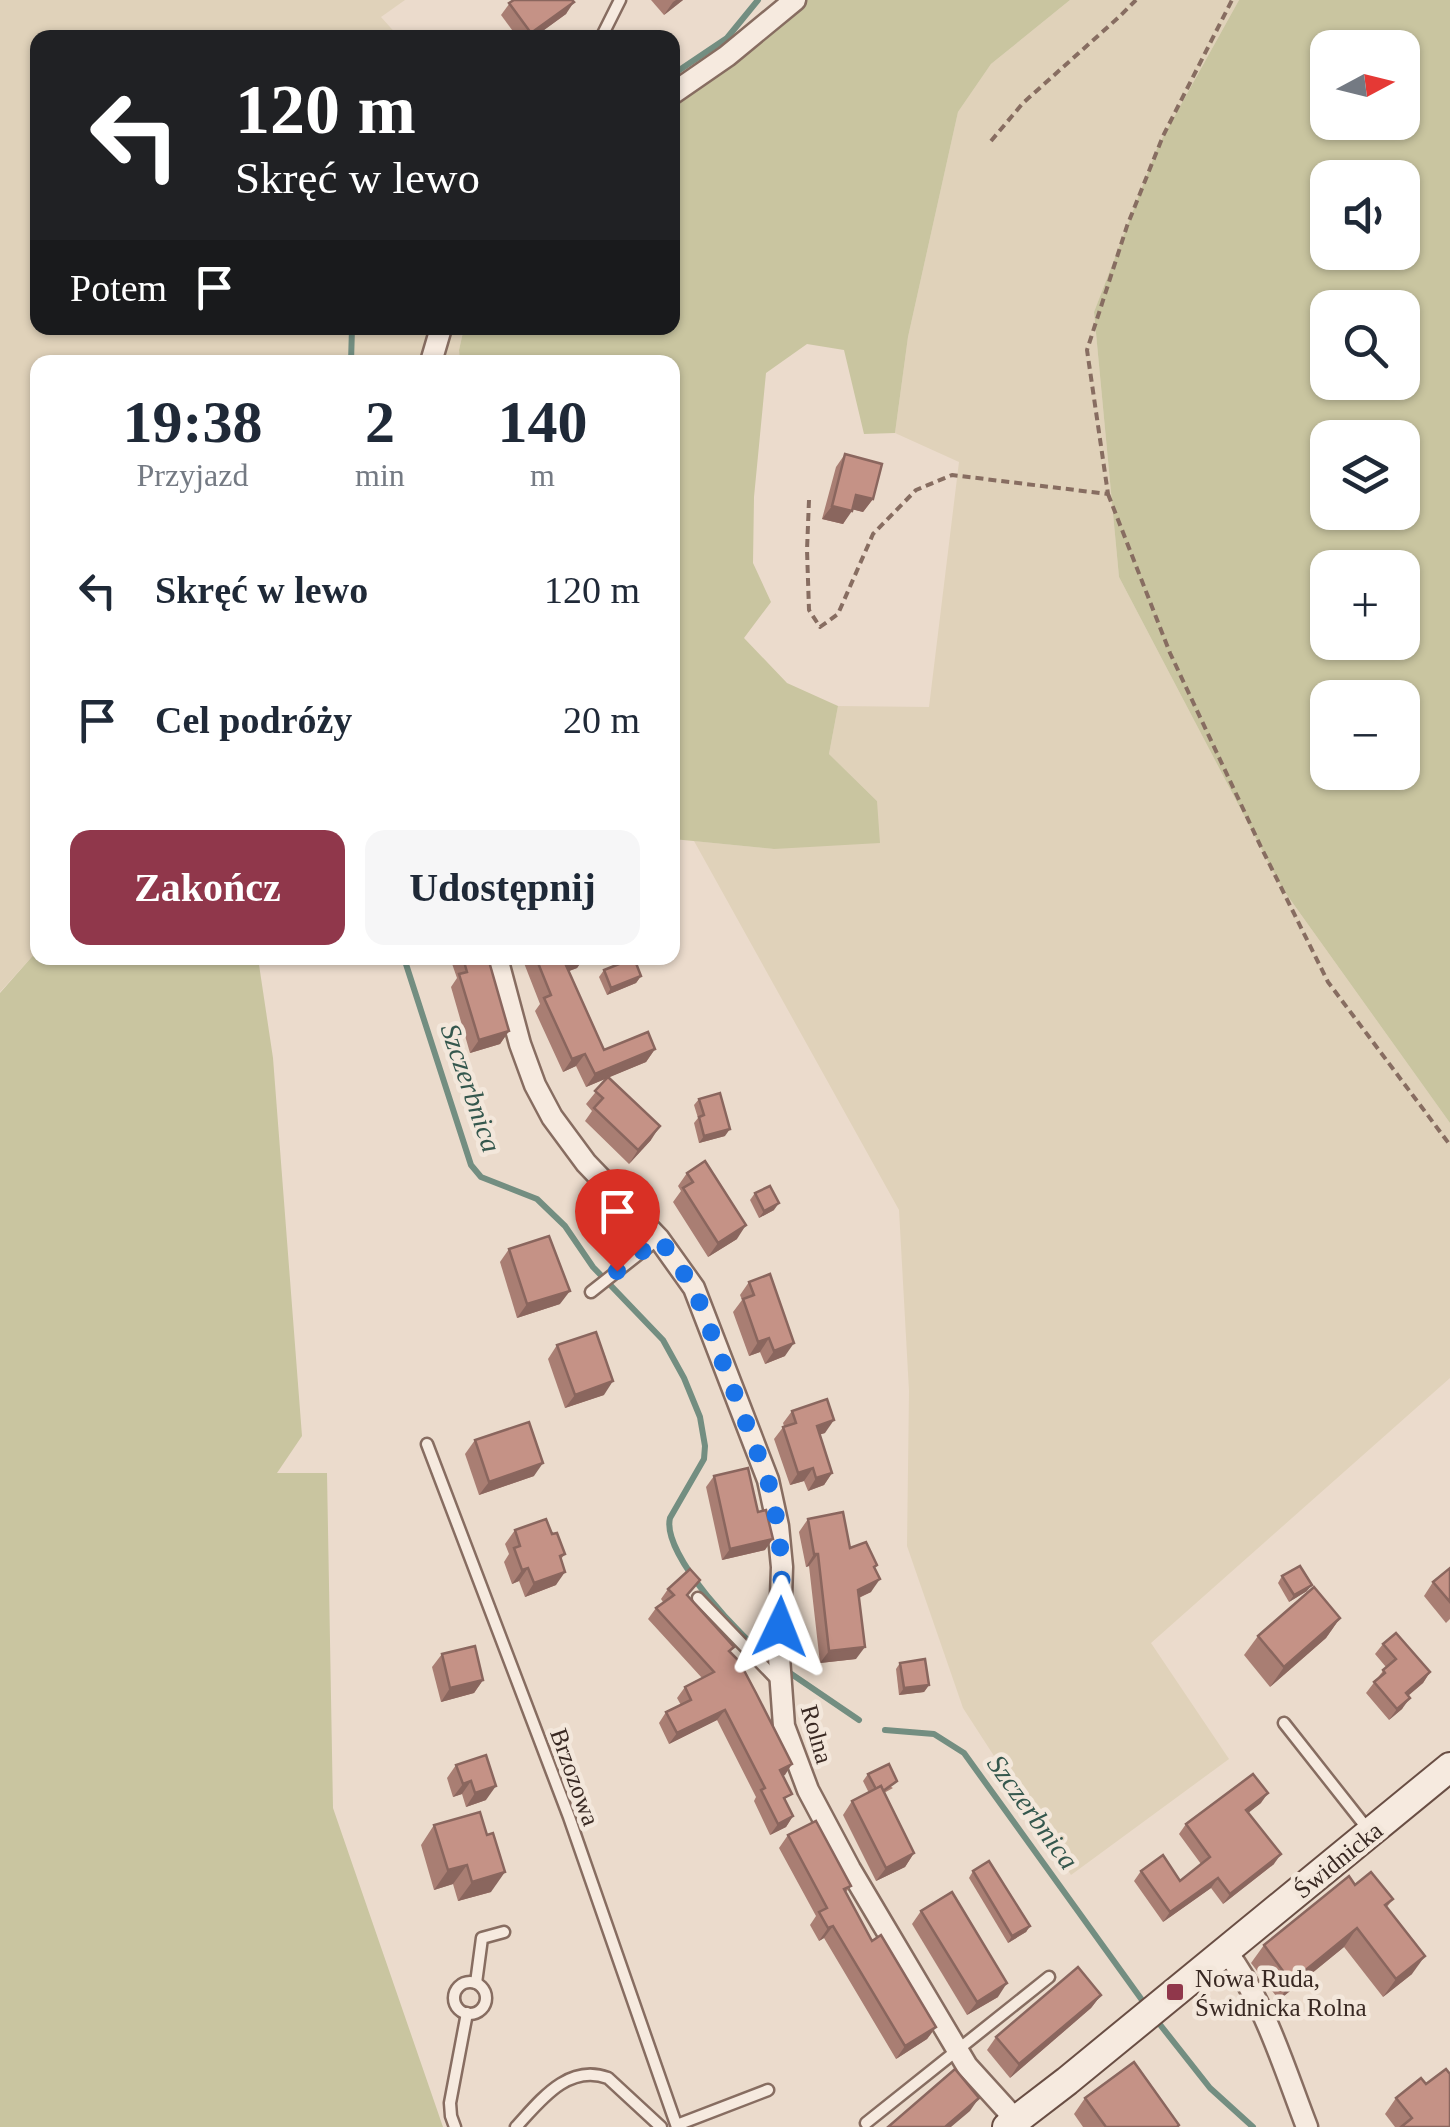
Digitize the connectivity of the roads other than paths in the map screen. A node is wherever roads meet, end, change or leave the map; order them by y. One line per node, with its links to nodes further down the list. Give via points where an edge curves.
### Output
1 (620, 0): 3 (lane)
2 (795, 0): 4 (street)
3 (605, 30)
4 (680, 88)
5 (499, 965): 6 (street, Rolna, via 520,1044 552,1117)
6 (659, 1238): 7 (lane); 10 (street, Rolna, via 694,1288 768,1480 782,1567)
7 (590, 1292)
8 (428, 1444): 23 (lane, Brzozowa)
9 (698, 1598): 10 (lane)
10 (779, 1682): 19 (street, Rolna, via 784,1726 808,1790)
11 (1284, 1722): 13 (lane)
12 (1450, 1767): 13 (street, Świdnicka)
13 (1371, 1833): 15 (street, Świdnicka)
14 (504, 1932): 17 (lane, via 482,1938)
15 (1226, 1951): 22 (street, Świdnicka); 27 (street, via 1268,2028)
16 (1050, 1978): 19 (lane)
17 (476, 1983): 18 (lane, via 486,1994 485,2005); 18 (lane, via 455,1993)
18 (467, 2014): 24 (lane, via 450,2103)
19 (958, 2050): 21 (lane); 22 (street, Rolna)
20 (768, 2090): 23 (lane)
21 (866, 2123)
22 (1012, 2124)
23 (677, 2126)
24 (455, 2127)
25 (516, 2127): 26 (lane, via 551,2089 597,2074)
26 (660, 2127)
27 (1307, 2127)

